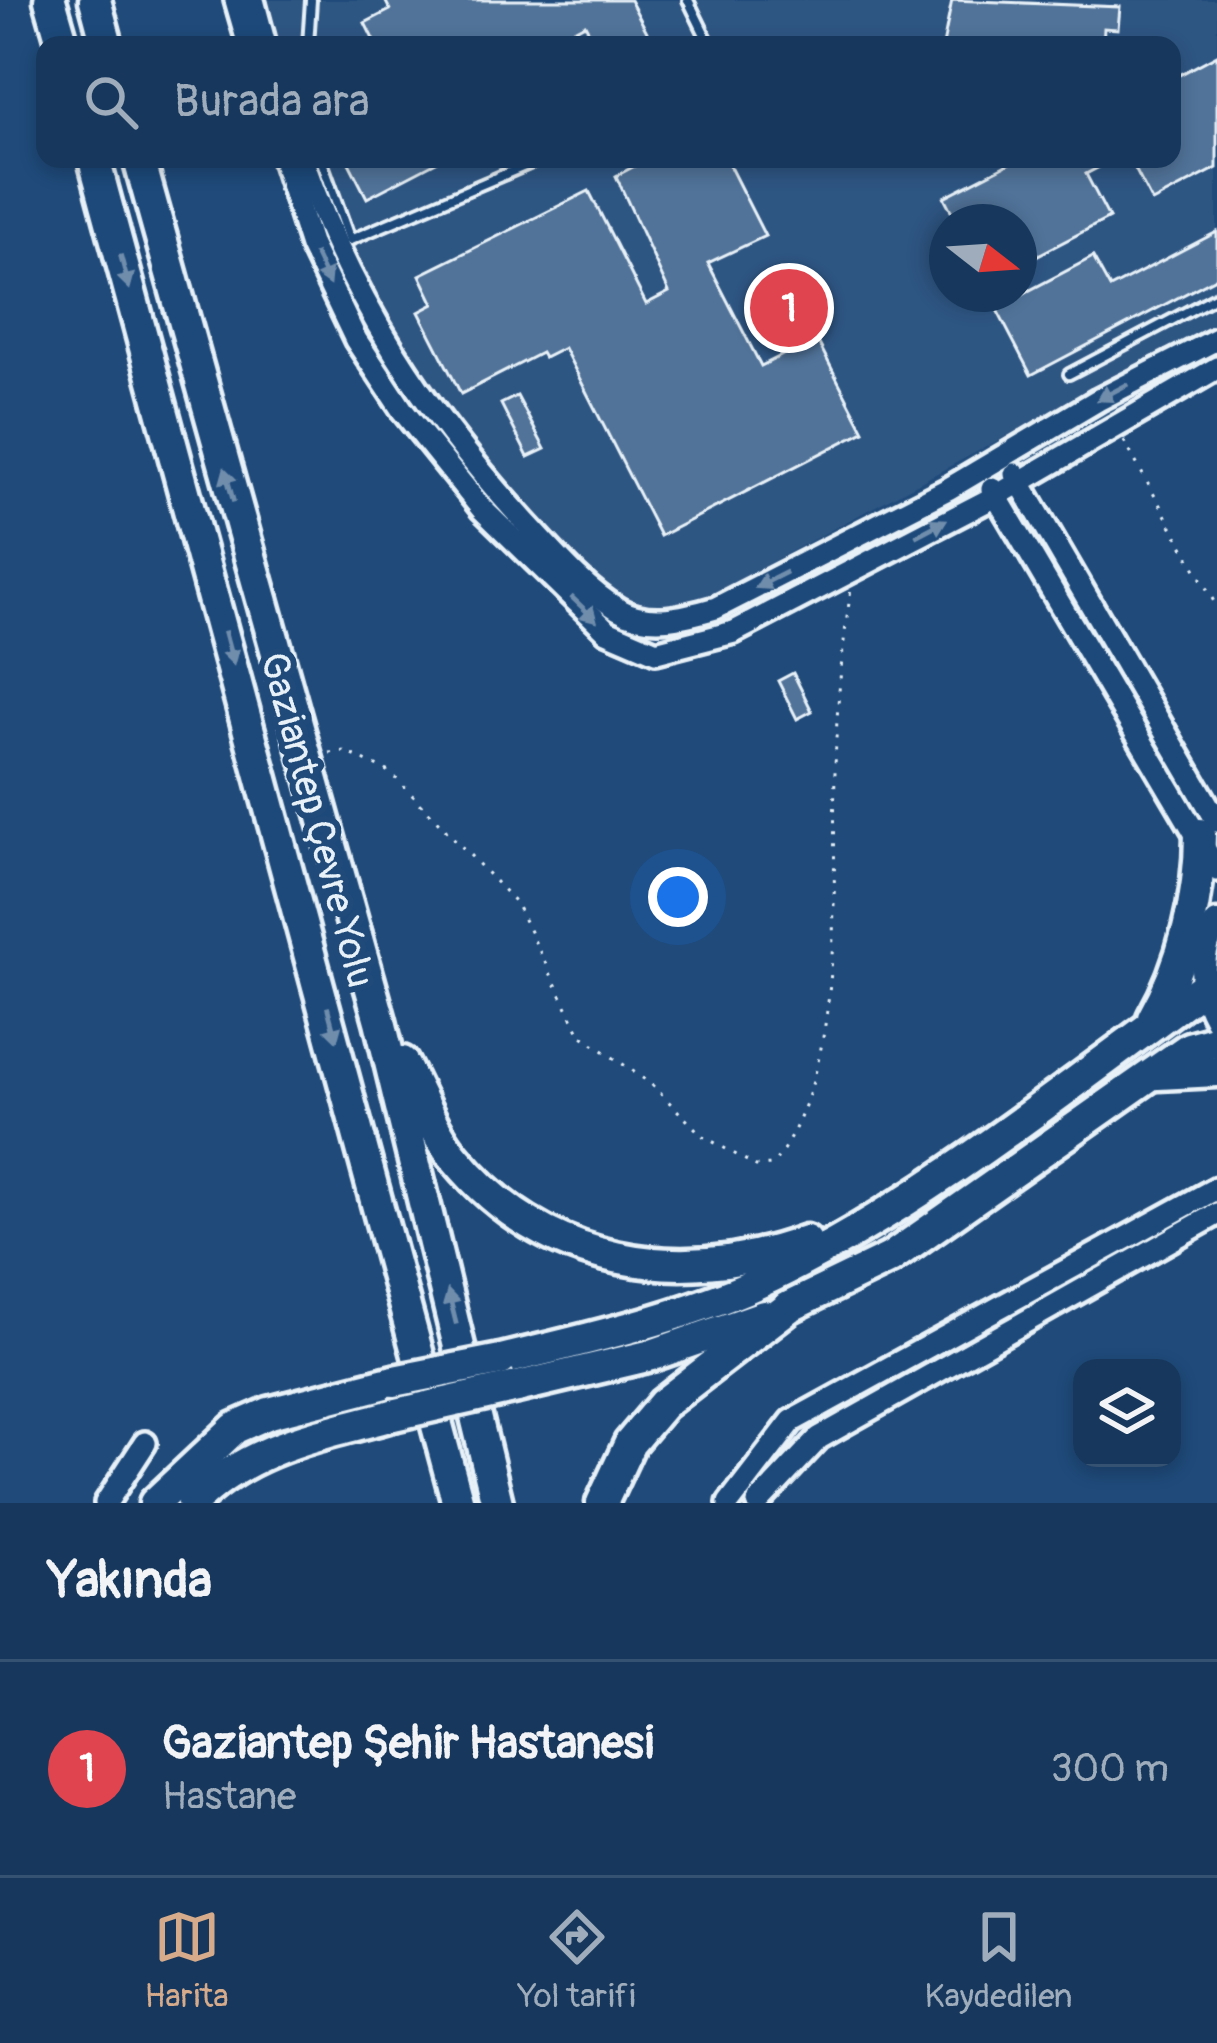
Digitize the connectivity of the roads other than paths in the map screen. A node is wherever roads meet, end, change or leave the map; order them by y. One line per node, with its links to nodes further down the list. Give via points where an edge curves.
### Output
1 (50, 0): 7 (highway)
2 (95, 0): 8 (highway)
3 (236, 0): 9 (street)
4 (253, 0): 10 (street)
5 (311, 0): 11 (lane)
6 (688, 0): 12 (lane)
7 (60, 36)
8 (105, 36)
9 (246, 36)
10 (263, 36)
11 (309, 36)
12 (706, 36)
13 (96, 168): 46 (highway, Gaziantep Çevre Yolu, one-way to 46)
14 (141, 168): 32 (highway, Gaziantep Çevre Yolu, one-way to 14)
15 (287, 168): 26 (street, one-way to 26, via 320,265 403,411 482,509 607,632 656,652 734,632)
16 (306, 168): 24 (street, one-way to 16, via 716,608 678,619 620,610 563,563 407,380 356,293)
17 (324, 168): 18 (lane, via 350,240)
18 (522, 168)
19 (1217, 296): 22 (lane)
20 (1217, 339): 23 (street, one-way to 23)
21 (1217, 368): 25 (street)
22 (1069, 374)
23 (1004, 458): 24 (street); 25 (street)
24 (981, 471): 26 (street)
25 (1021, 482): 26 (street); 27 (street)
26 (996, 496): 27 (street)
27 (1209, 827): 28 (street); 33 (highway, via 1171,986)
28 (1217, 870)
29 (1217, 923): 30 (main road, via 1203,958)
30 (1204, 988): 31 (main road); 33 (highway)
31 (1217, 1019)
32 (380, 1021): 38 (highway, via 452,1155 490,1197 584,1251 634,1264 722,1264); 47 (highway, Gaziantep Çevre Yolu, one-way to 32)
33 (1146, 1029): 38 (highway)
34 (1217, 1040): 36 (highway, via 1189,1048)
35 (1217, 1071): 36 (highway)
36 (1158, 1074): 40 (highway, via 890,1258)
37 (1217, 1188): 49 (street, via 792,1421)
38 (885, 1213): 41 (highway, via 769,1278)
39 (1217, 1214): 50 (street, via 819,1438)
40 (789, 1307): 41 (highway, via 652,1354); 48 (highway, via 663,1404 630,1443)
41 (509, 1374): 44 (highway, bridge, via 394,1381 269,1413 235,1428); 45 (highway, bridge, via 259,1453)
42 (145, 1443): 43 (street)
43 (106, 1503)
44 (155, 1503)
45 (193, 1503)
46 (458, 1503)
47 (497, 1503)
48 (602, 1503)
49 (729, 1503)
50 (758, 1503)

